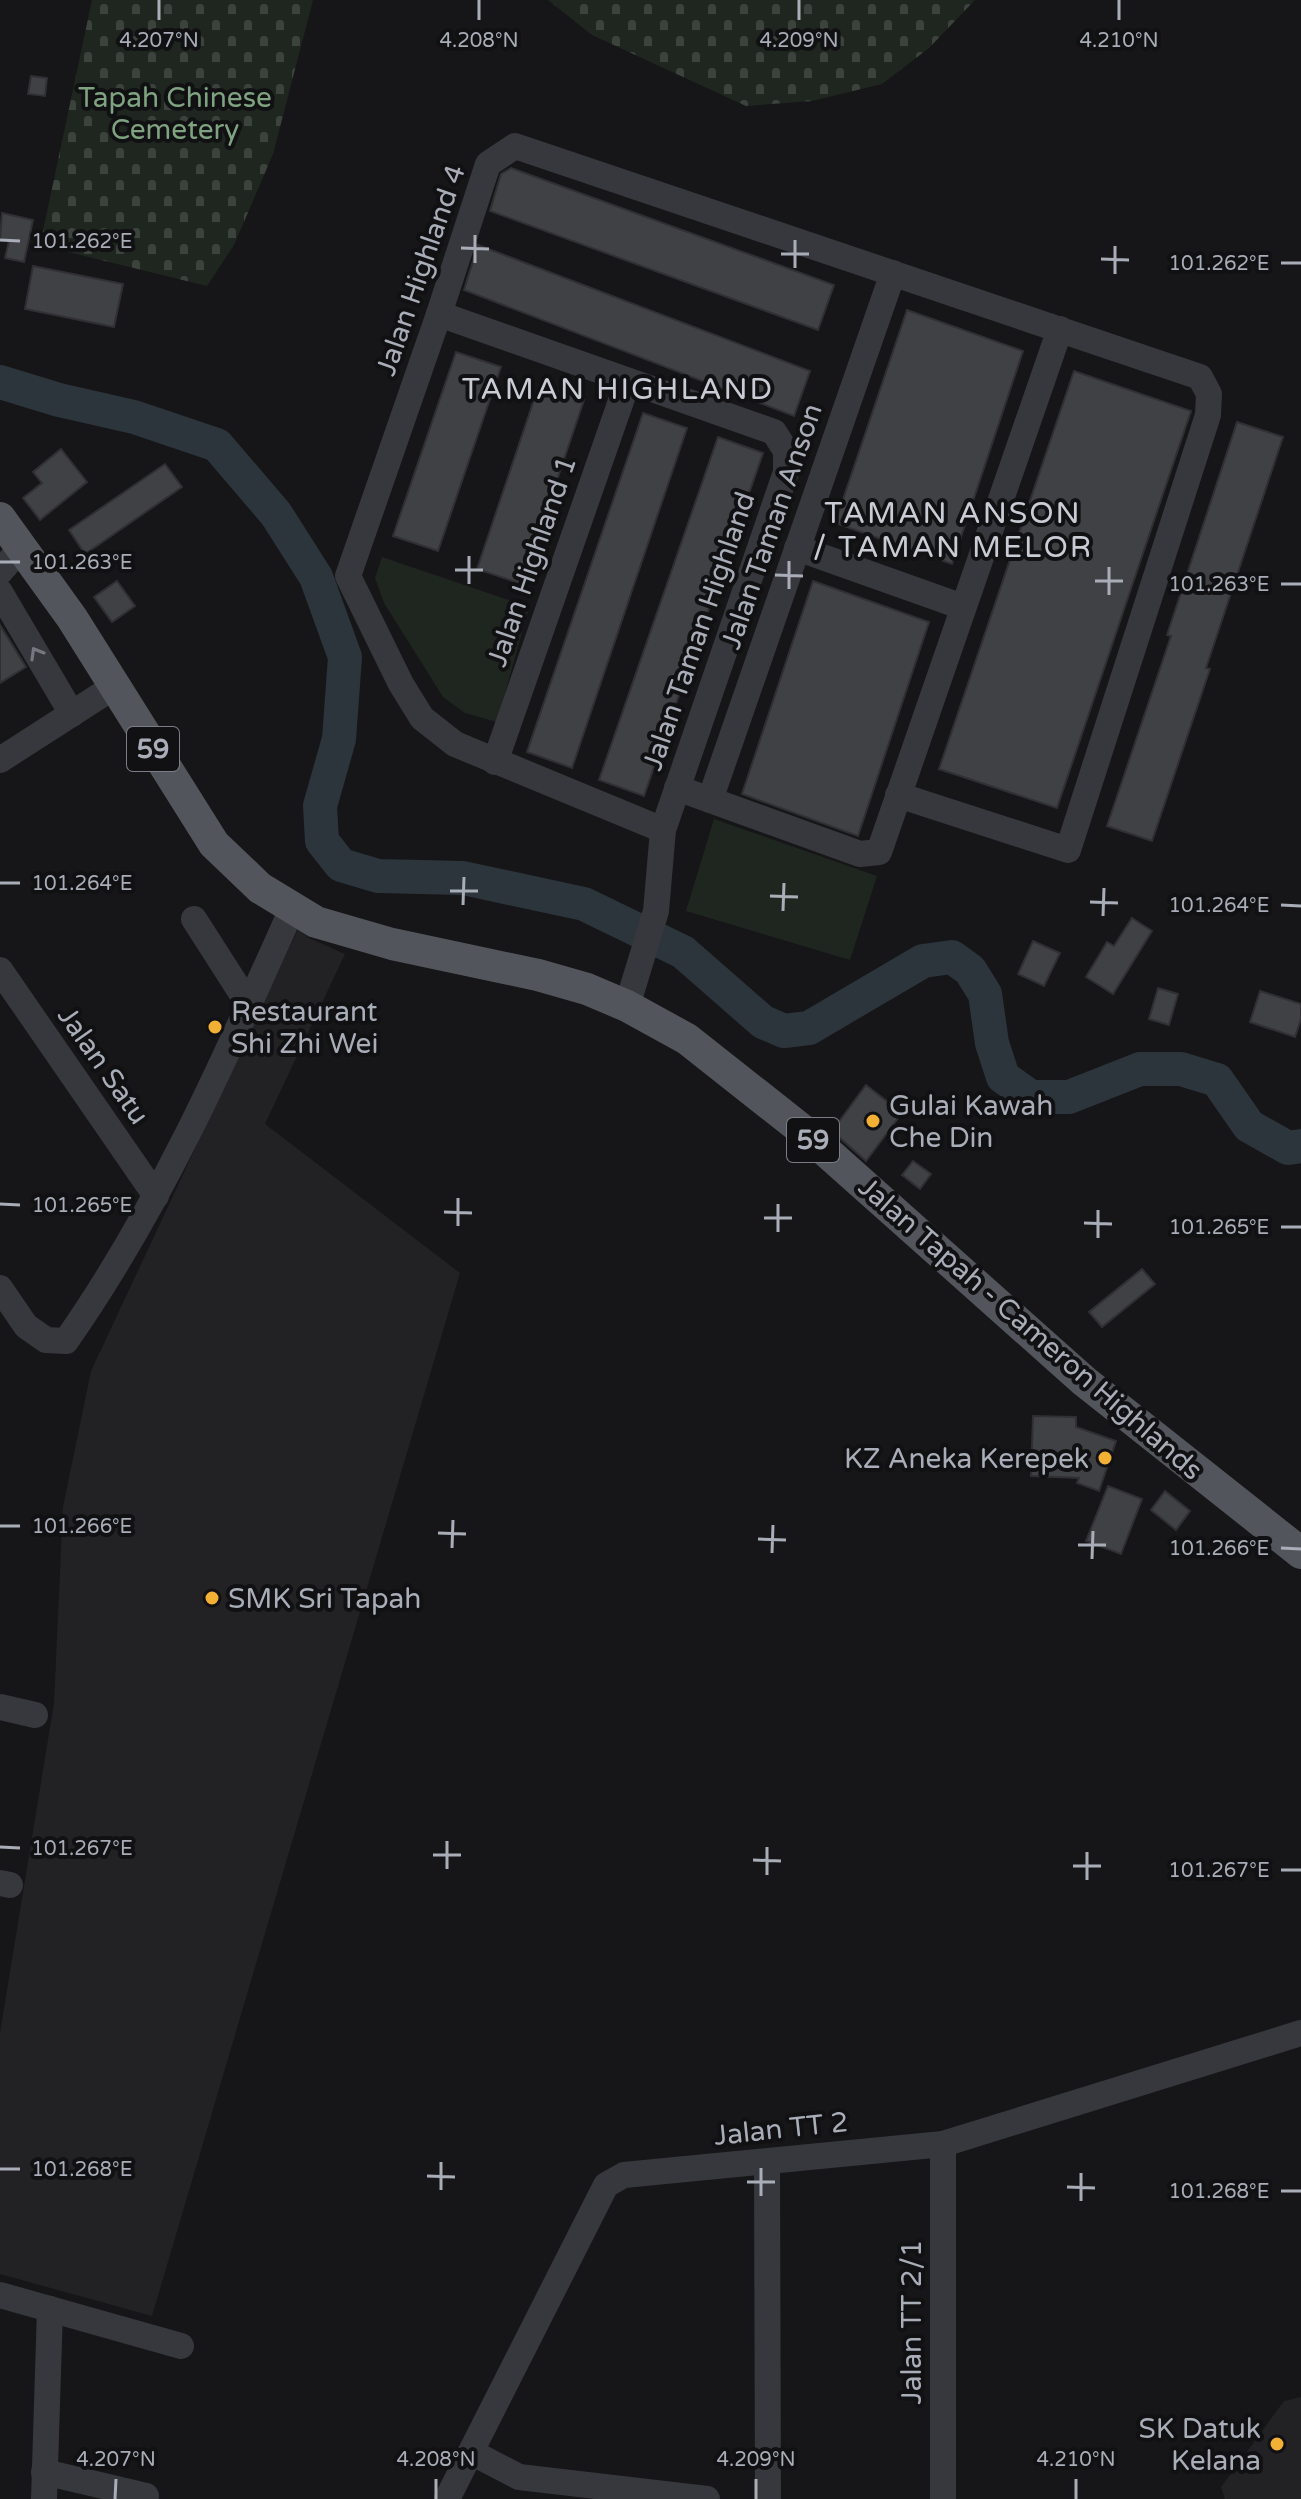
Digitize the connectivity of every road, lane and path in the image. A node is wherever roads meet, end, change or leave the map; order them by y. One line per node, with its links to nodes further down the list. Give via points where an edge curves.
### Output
1 (893, 273): 2 (street, Jalan Highland 4, via 515,146 488,164); 3 (street); 7 (street, Jalan Taman Anson)
2 (439, 314): 4 (street); 14 (street, Jalan Highland 4, via 348,576 422,718 455,744)
3 (1060, 329): 10 (street); 16 (street, via 1200,377 1209,394 1208,415 1068,850)
4 (628, 381): 14 (street, Jalan Highland 1); 15 (street, Jalan Taman Highland, via 774,432 786,451 786,472)
5 (0, 518): 6 (main road, Jalan Tapah - Cameron Highlands / 59)
6 (22, 547): 8 (street); 11 (main road, Jalan Tapah - Cameron Highlands / 59)
7 (797, 548): 10 (street); 17 (street, Jalan Taman Anson)
8 (0, 572)
9 (0, 592): 12 (street, one-way to 9)
10 (963, 607): 16 (street)
11 (115, 686): 12 (street); 19 (main road, Jalan Tapah - Cameron Highlands / 59, via 214,844 260,888)
12 (72, 714): 13 (street)
13 (0, 760)
14 (495, 762): 18 (street)
15 (677, 788): 17 (street); 18 (street, Jalan Taman Highland)
16 (898, 795): 17 (street, via 879,852 860,854)
17 (710, 800)
18 (663, 830): 23 (street, Jalan Taman Highland, via 656,911)
19 (292, 909): 22 (street); 23 (main road, Jalan Tapah - Cameron Highlands / 59, via 346,931 538,975)
20 (194, 919): 22 (street)
21 (0, 970): 24 (street, Jalan Satu)
22 (249, 1005): 24 (street)
23 (627, 1006): 26 (main road, Jalan Tapah - Cameron Highlands / 59, via 687,1039 801,1129 1084,1381)
24 (156, 1196): 25 (street, via 100,1294 66,1341 46,1340 26,1326)
25 (1, 1293)
26 (1301, 1553)
27 (0, 1707): 28 (street)
28 (35, 1715)
29 (1301, 2033): 30 (street, Jalan TT 2)
30 (943, 2144): 31 (street, Jalan TT 2); 42 (street, Jalan TT 2/1)
31 (767, 2162): 35 (street, Jalan TT 2, via 624,2175 606,2185); 41 (street)
32 (0, 2295): 33 (street)
33 (50, 2309): 34 (street); 36 (street)
34 (181, 2346)
35 (471, 2452): 39 (street, Jalan TT 2); 40 (street, via 519,2477)
36 (44, 2472): 37 (street); 38 (street)
37 (146, 2496)
38 (44, 2499)
39 (447, 2499)
40 (707, 2499)
41 (768, 2499)
42 (943, 2499)

